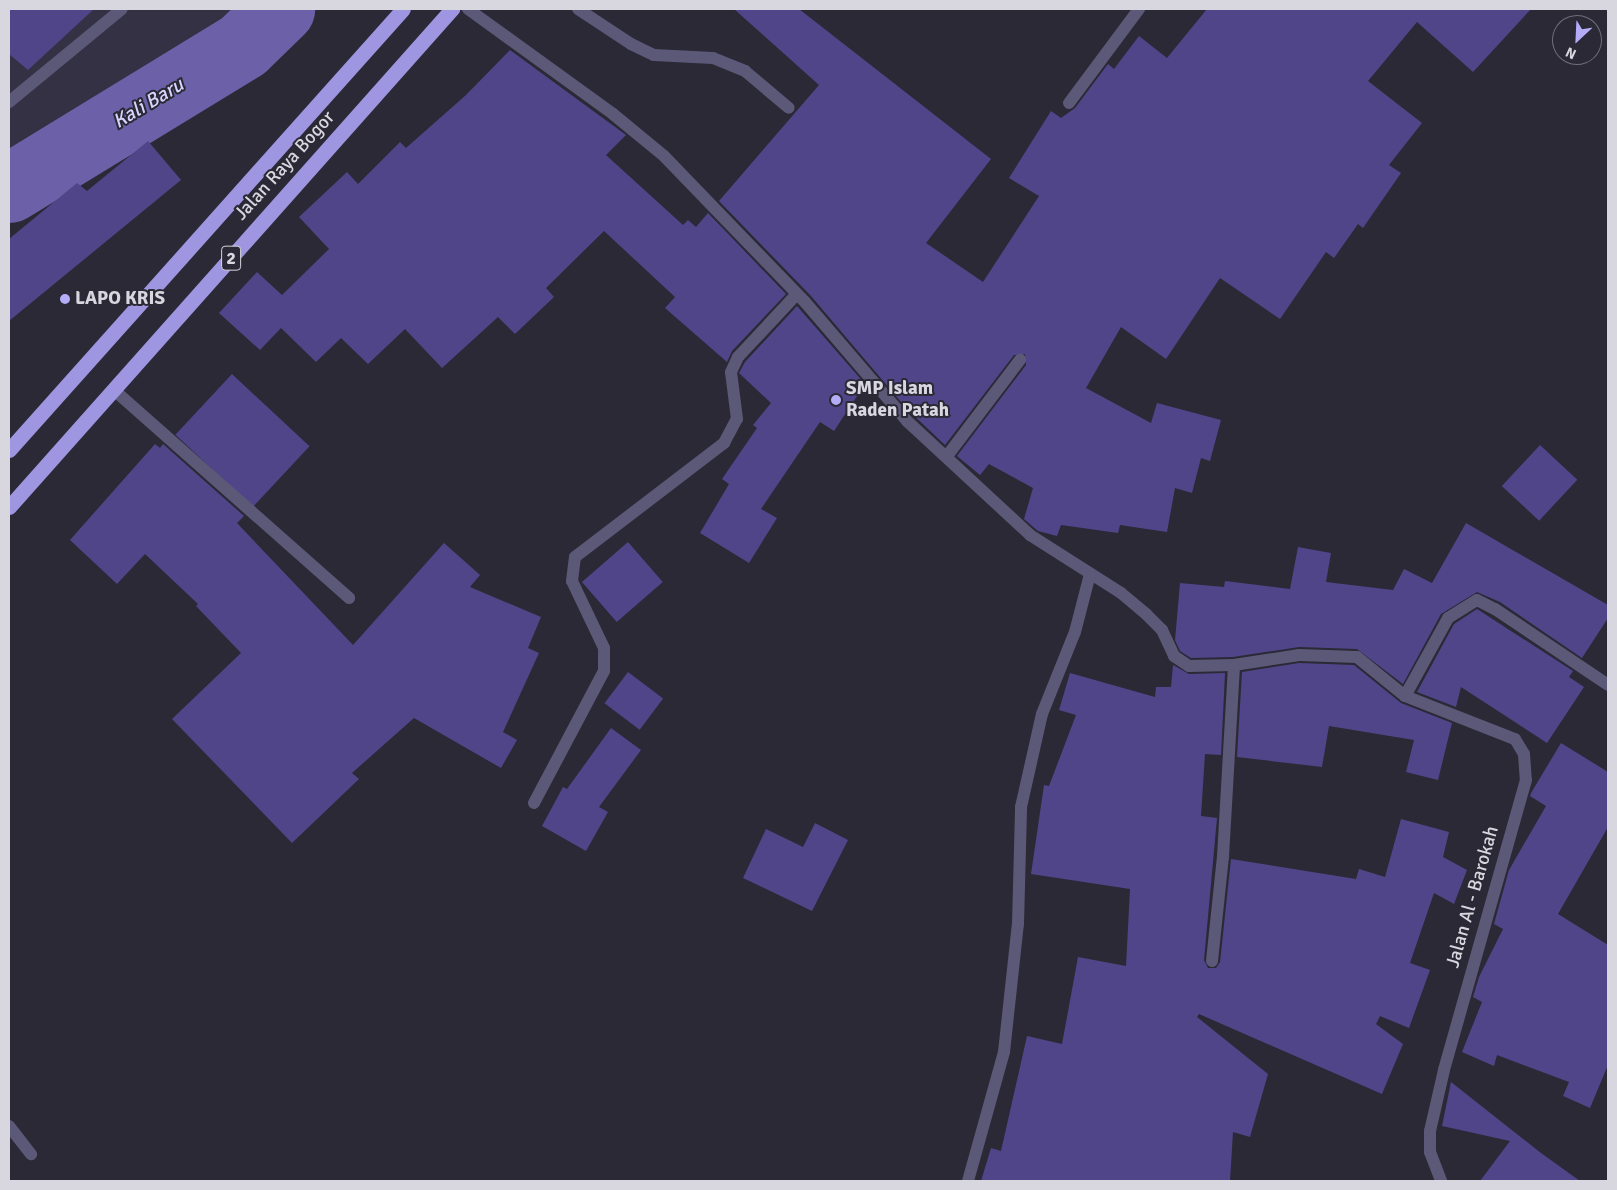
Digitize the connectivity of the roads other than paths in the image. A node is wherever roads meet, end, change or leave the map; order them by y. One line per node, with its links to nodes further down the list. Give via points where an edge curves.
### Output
1 (122, 9): 7 (street)
2 (403, 9): 13 (highway, Jalan Raya Bogor / 2)
3 (452, 9): 12 (highway, Jalan Raya Bogor / 2)
4 (468, 9): 10 (street, Jalan Al - Barokah, via 613,114 664,156)
5 (578, 9): 9 (street, via 654,55 713,58 745,71)
6 (1139, 9): 8 (street)
7 (9, 102)
8 (1069, 103)
9 (789, 108)
10 (797, 294): 14 (street, Jalan Al - Barokah, via 907,421); 21 (street, via 738,357 731,372 737,419 724,443 574,557 572,581 604,648 604,671)
11 (1020, 360): 14 (street)
12 (114, 390): 15 (highway, Jalan Raya Bogor / 2); 17 (street)
13 (9, 450)
14 (947, 456): 16 (street, Jalan Al - Barokah, via 1016,524)
15 (9, 507)
16 (1090, 574): 18 (street, Jalan Al - Barokah, via 1122,593 1146,614 1162,630 1174,656 1189,666); 25 (street, via 1075,632 1042,714 1021,807 1018,924 1004,1052)
17 (349, 598)
18 (1234, 665): 20 (street, Jalan Al - Barokah, via 1299,655 1357,657); 22 (street, via 1223,857)
19 (1608, 685): 20 (street, via 1478,600 1448,618)
20 (1405, 696): 26 (street, Jalan Al - Barokah, via 1509,734 1522,748 1526,766 1526,780 1444,1070 1430,1131 1430,1152)
21 (534, 804)
22 (1212, 961)
23 (9, 1126): 24 (street)
24 (31, 1154)
25 (968, 1181)
26 (1441, 1181)

